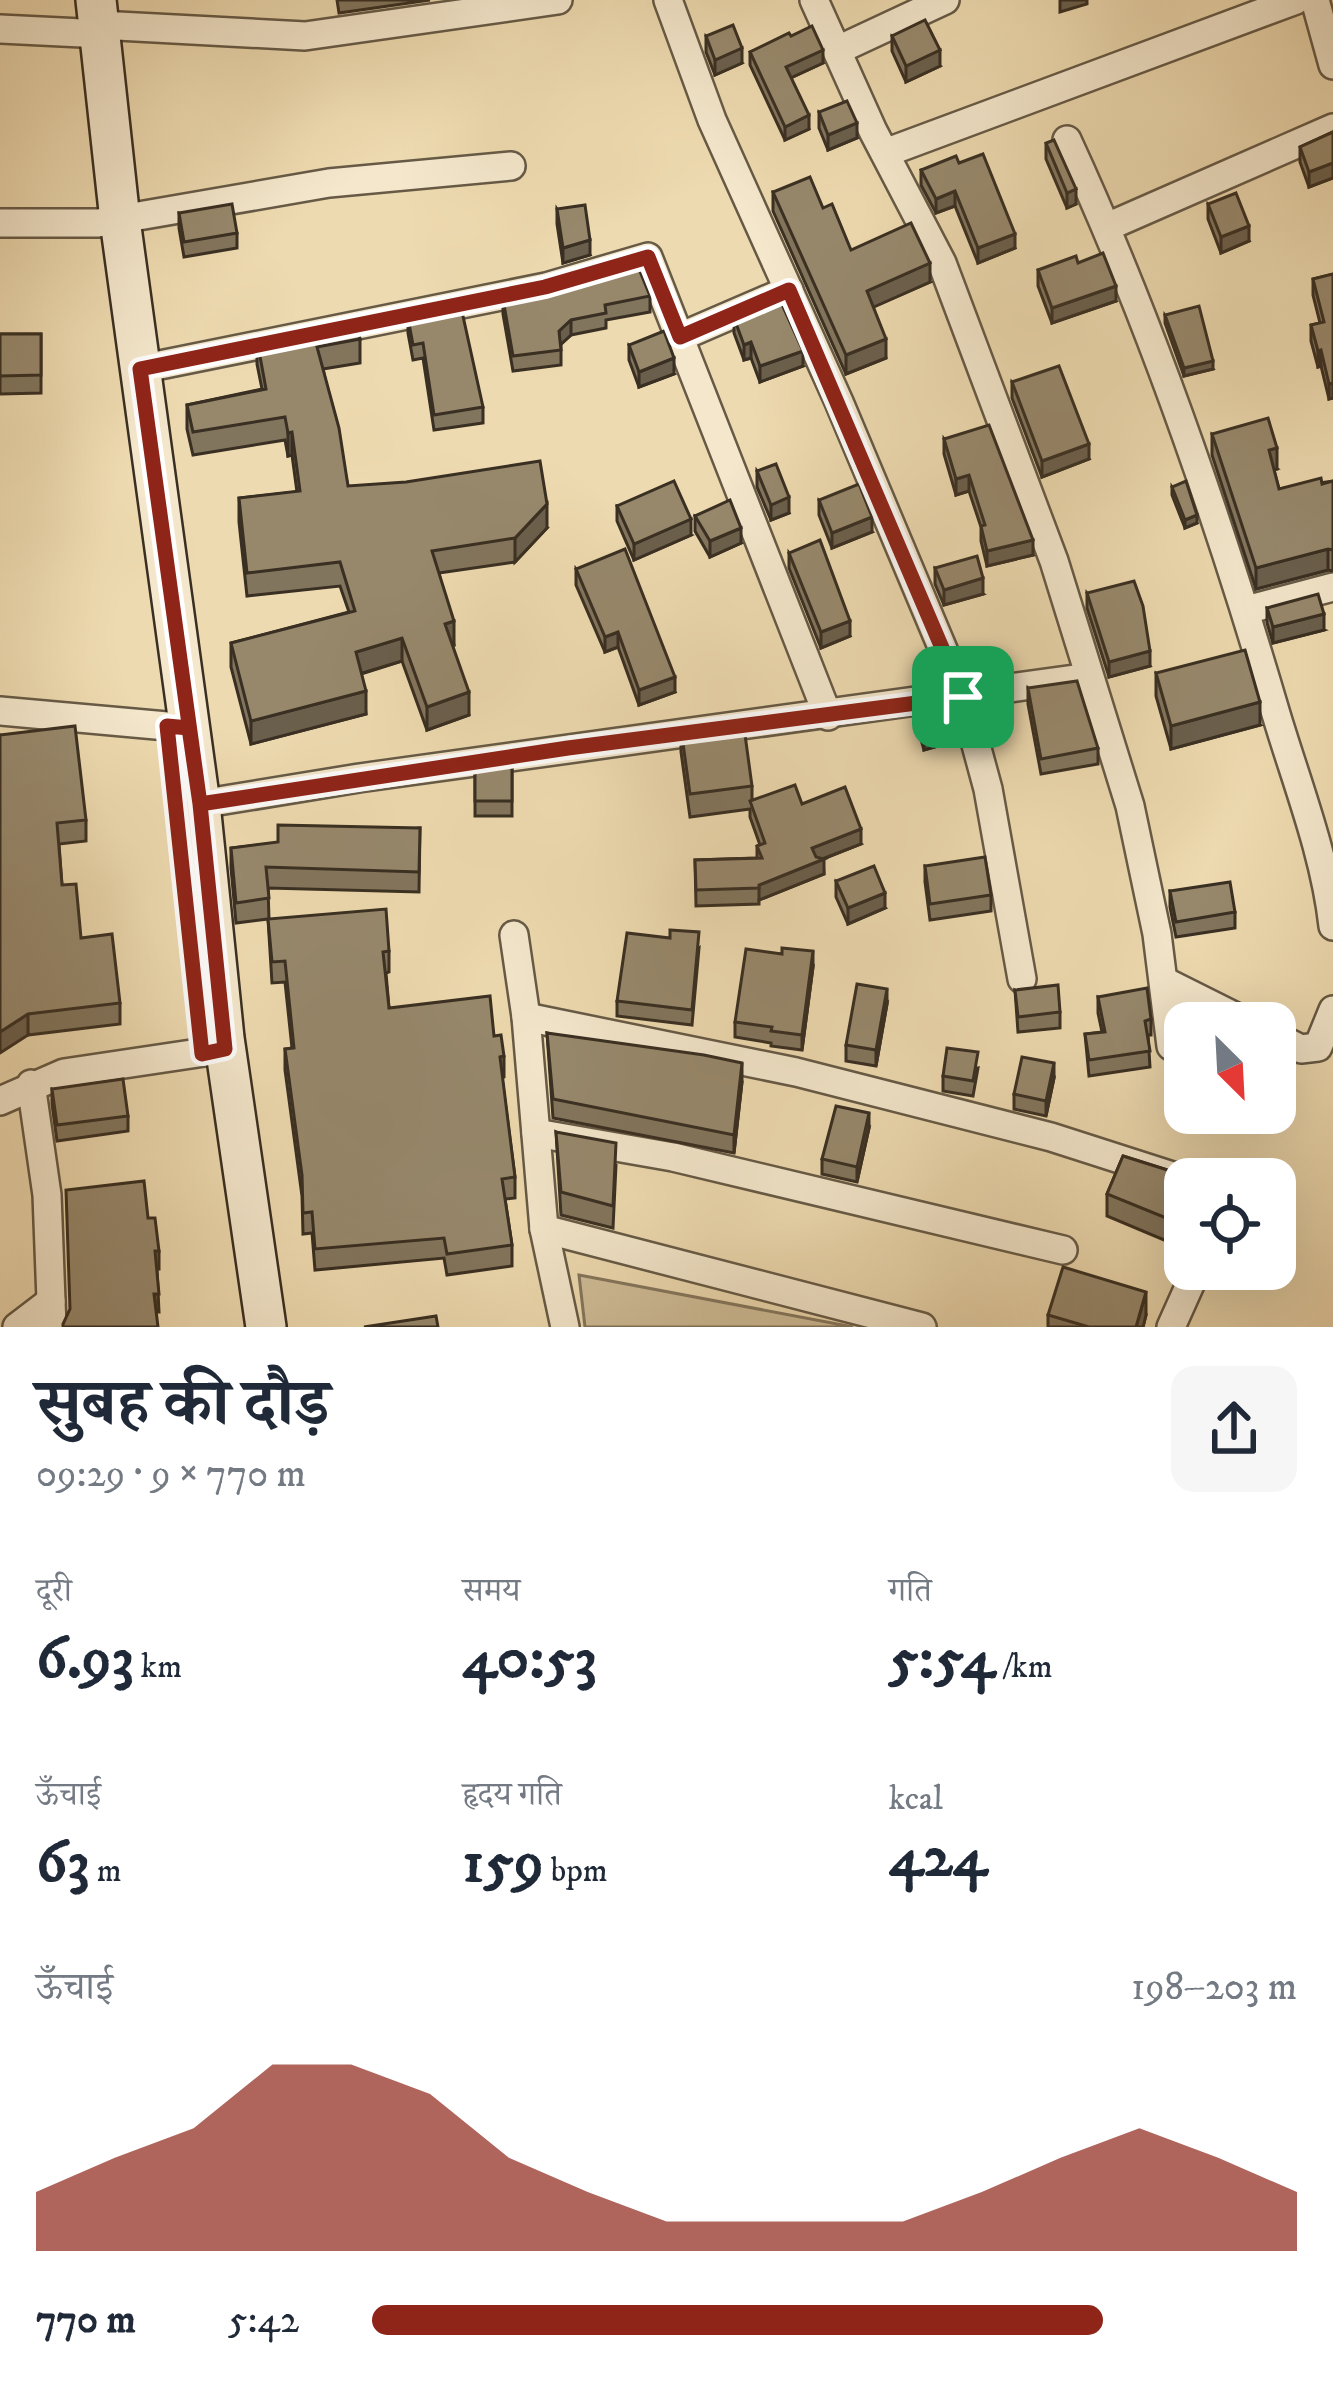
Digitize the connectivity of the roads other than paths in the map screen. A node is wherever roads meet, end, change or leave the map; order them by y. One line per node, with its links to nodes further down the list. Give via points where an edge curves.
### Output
1 (0, 0): 9 (street)
2 (558, 0): 8 (street, via 305,36)
3 (668, 0): 19 (street)
4 (814, 0): 10 (street)
5 (945, 0): 10 (street)
6 (1296, 0): 14 (street)
7 (1316, 0): 11 (street)
8 (89, 14): 9 (street); 16 (street)
9 (2, 29)
10 (840, 49): 14 (street)
11 (1333, 64)
12 (1333, 128): 18 (street)
13 (1067, 140): 18 (street)
14 (885, 154): 24 (street, via 950,284)
15 (511, 166): 16 (street, via 329,183)
16 (109, 222): 17 (street); 21 (street); 28 (street)
17 (0, 223)
18 (1107, 227): 23 (street)
19 (789, 290): 20 (street); 25 (street)
20 (680, 337): 21 (street, via 648,257 545,287); 27 (street)
21 (140, 369): 28 (street)
22 (1333, 587): 23 (street)
23 (1246, 610): 30 (street)
24 (1089, 676): 25 (street); 33 (street, via 1130,806)
25 (963, 697): 27 (street); 32 (street)
26 (0, 711): 28 (street)
27 (828, 716): 29 (street)
28 (178, 727): 29 (street); 39 (street)
29 (200, 804): 39 (street)
30 (1332, 910)
31 (514, 935): 37 (street)
32 (1022, 979)
33 (1164, 982): 34 (street); 35 (street)
34 (1166, 1002)
35 (1205, 1002)
36 (1333, 1010): 38 (street, via 1318,1047)
37 (526, 1018): 42 (street); 43 (street, via 796,1072)
38 (1296, 1046)
39 (214, 1051): 40 (street); 49 (street); 50 (street)
40 (32, 1084): 41 (street); 47 (street)
41 (0, 1101)
42 (536, 1133): 44 (street); 45 (street, via 673,1157)
43 (1164, 1173)
44 (544, 1229): 51 (street); 52 (street)
45 (1063, 1250)
46 (1188, 1290): 53 (street)
47 (52, 1314): 48 (street)
48 (17, 1327)
49 (242, 1327)
50 (266, 1327)
51 (565, 1327)
52 (922, 1327)
53 (1171, 1327)

